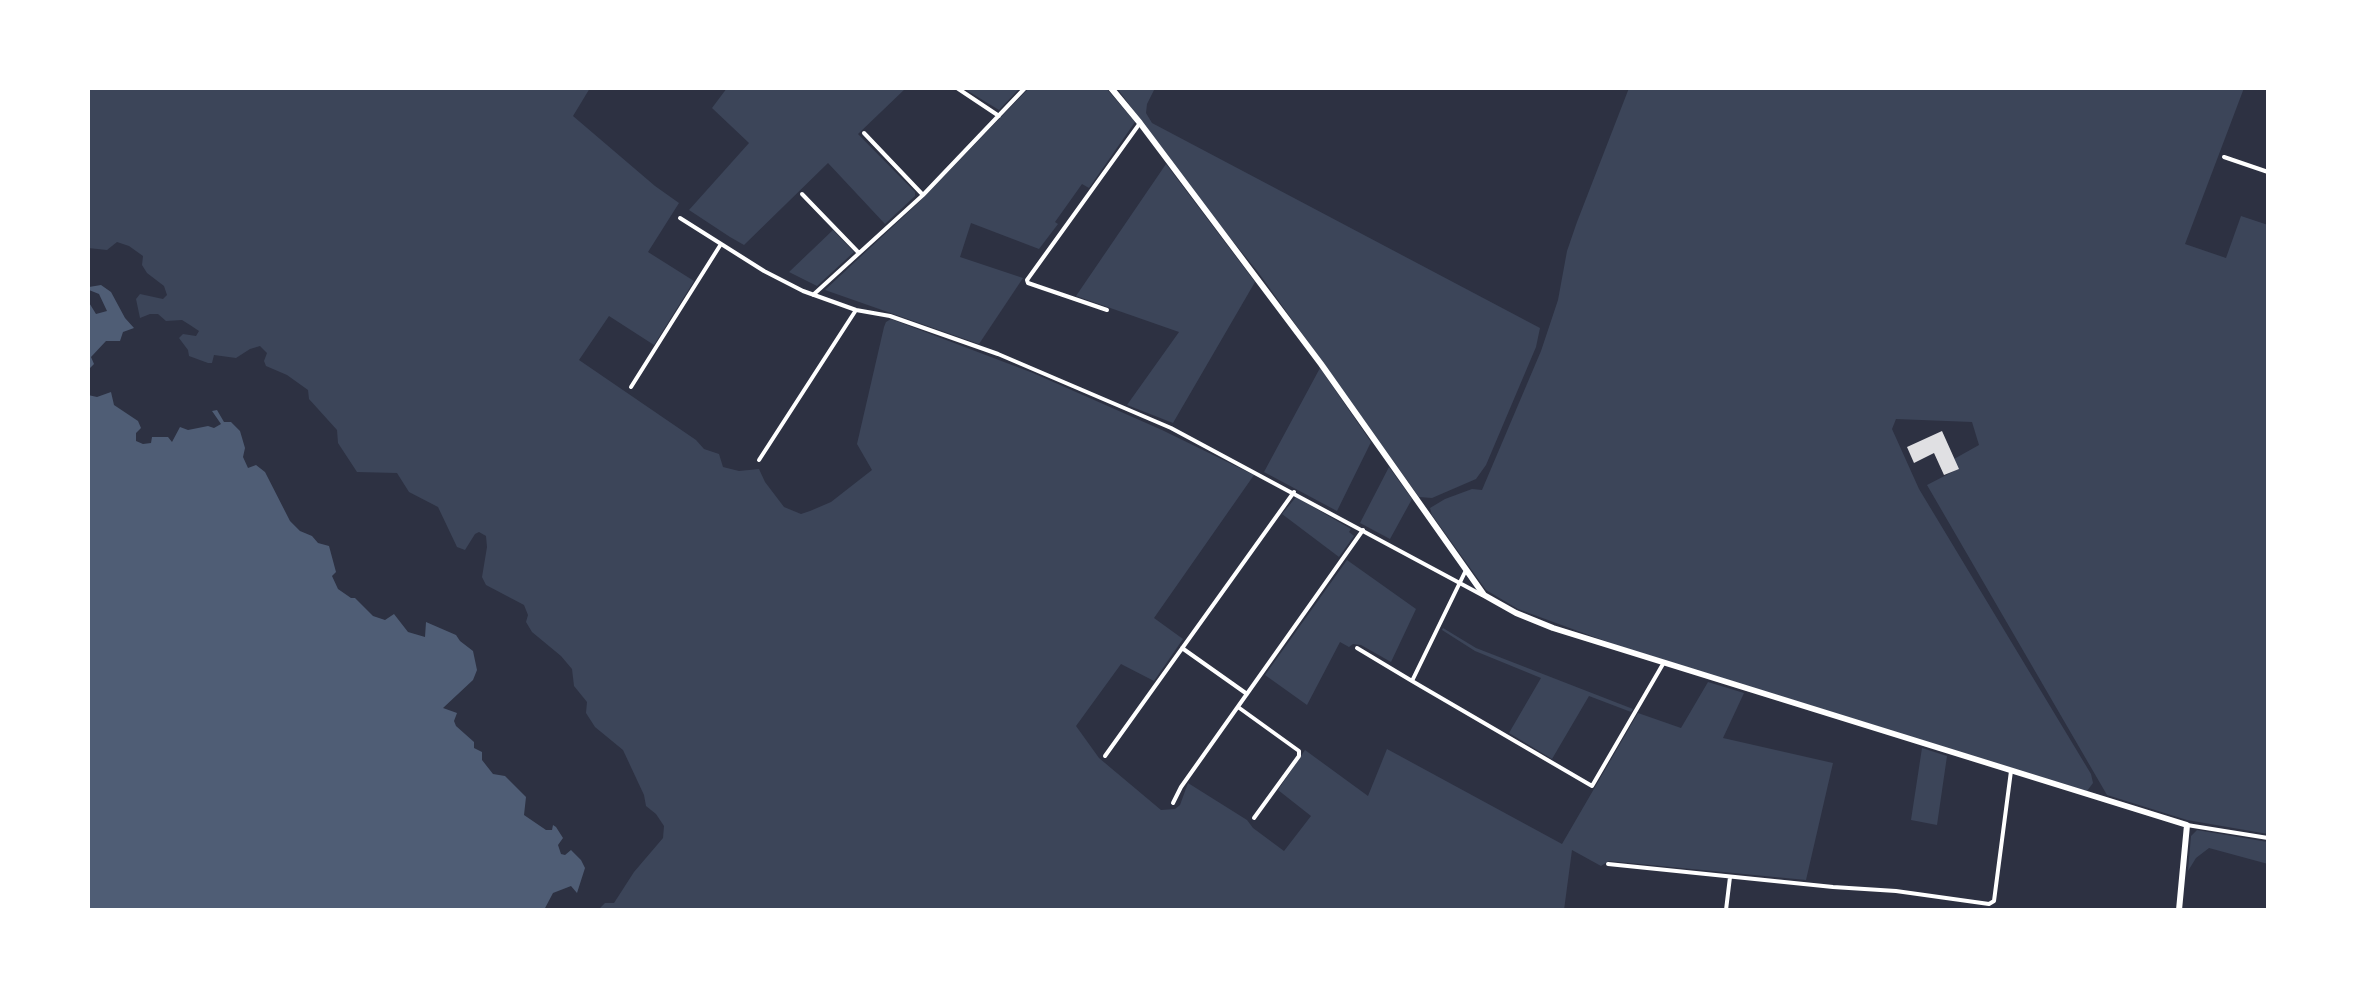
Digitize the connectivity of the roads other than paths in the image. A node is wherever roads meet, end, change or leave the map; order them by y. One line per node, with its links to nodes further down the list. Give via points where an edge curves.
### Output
1 (957, 88): 4 (street)
2 (1025, 88): 4 (street)
3 (1111, 88): 5 (street)
4 (999, 116): 10 (street)
5 (1140, 123): 16 (street, via 1027,280); 21 (street, via 1321,364)
6 (864, 133): 10 (street)
7 (2224, 157): 8 (street)
8 (2268, 172)
9 (802, 194): 13 (street)
10 (923, 195): 13 (street)
11 (680, 218): 12 (street)
12 (721, 244): 14 (street); 17 (street)
13 (858, 252): 14 (street)
14 (813, 295): 15 (street)
15 (856, 310): 18 (street); 19 (street, via 890,316 998,354 1171,428)
16 (1107, 310)
17 (631, 387)
18 (759, 460)
19 (1294, 492): 20 (street); 24 (street)
20 (1363, 530): 22 (street); 28 (street)
21 (1466, 570): 22 (street); 23 (street)
22 (1460, 584): 23 (street); 27 (street)
23 (1484, 595): 26 (street, via 1553,628)
24 (1182, 648): 28 (street); 30 (street)
25 (1357, 648): 27 (street)
26 (1663, 664): 27 (street, via 1592,786); 31 (street)
27 (1412, 681)
28 (1247, 694): 29 (street)
29 (1238, 707): 32 (street); 33 (street, via 1299,751)
30 (1105, 756)
31 (2011, 771): 34 (street); 37 (street, via 1994,901 1989,904)
32 (1173, 803)
33 (1254, 818)
34 (2187, 825): 35 (street); 39 (street)
35 (2268, 838)
36 (1608, 864): 37 (street)
37 (1730, 877): 38 (street)
38 (1726, 910)
39 (2179, 910)

